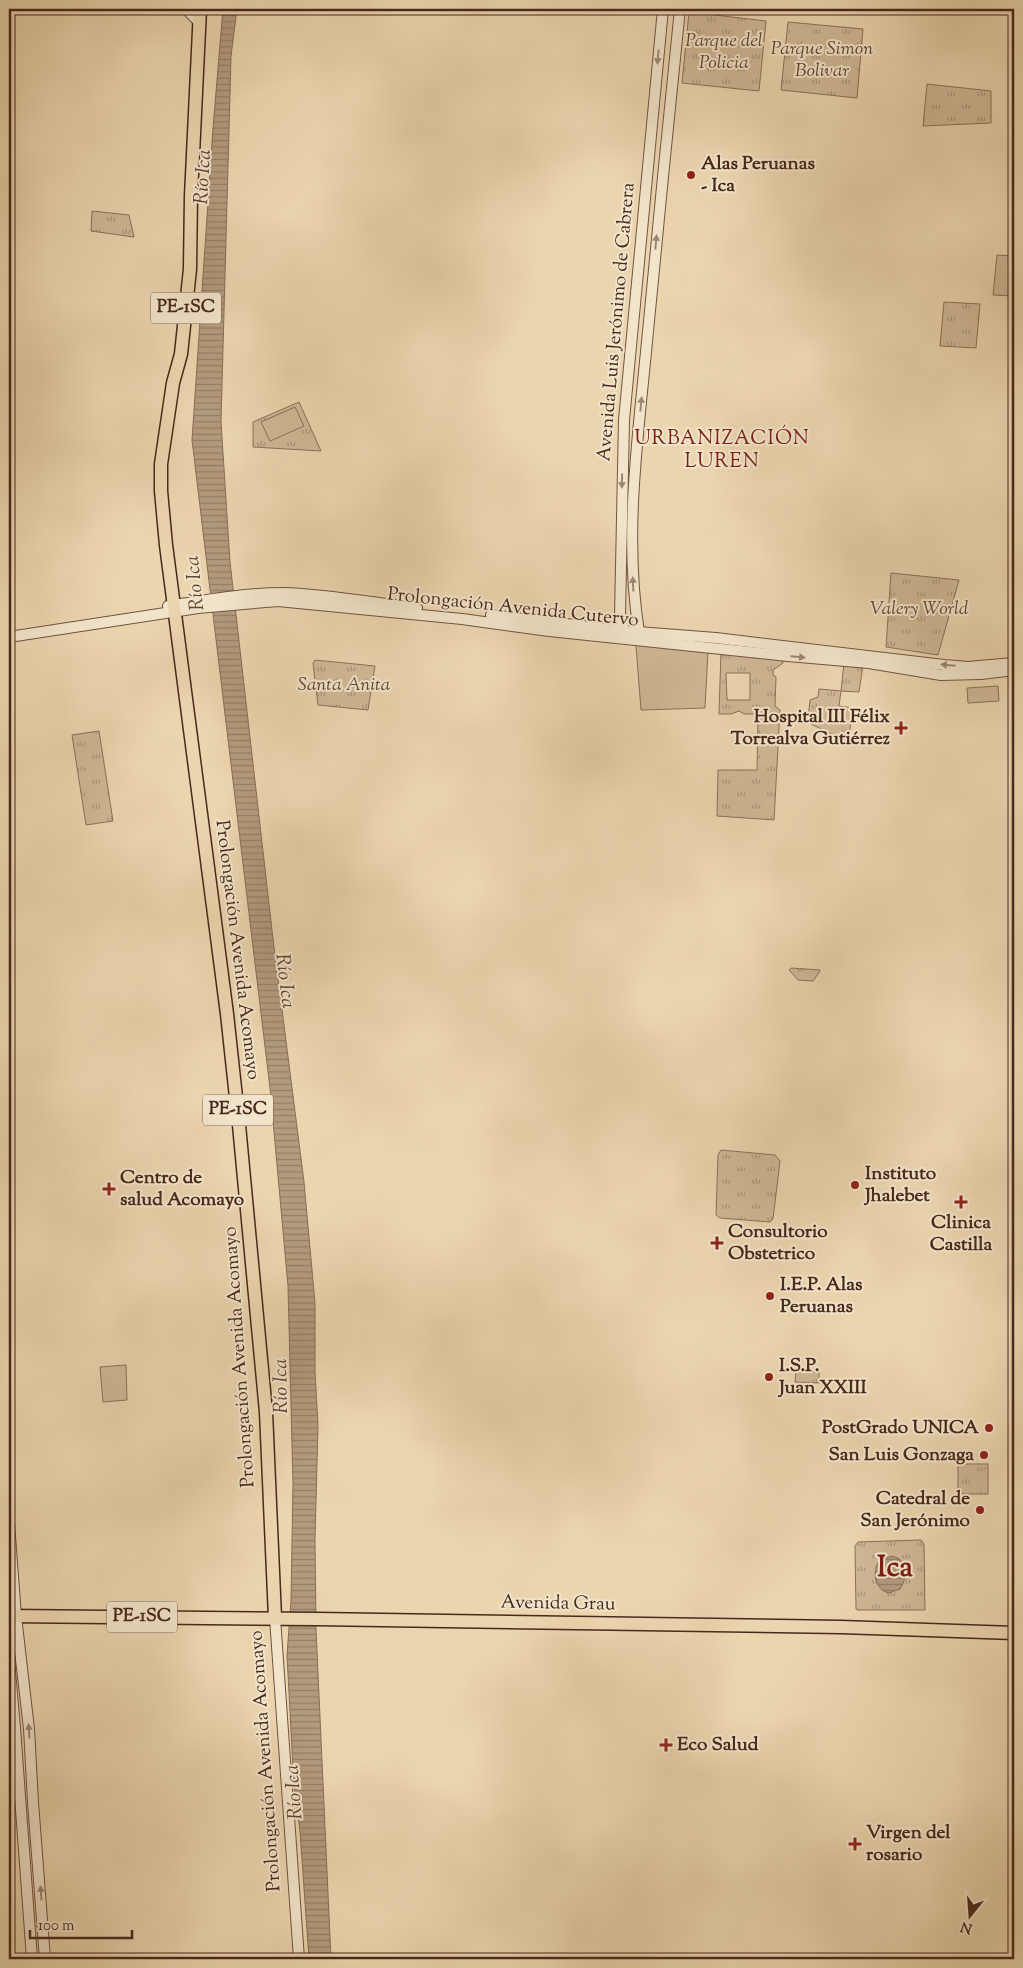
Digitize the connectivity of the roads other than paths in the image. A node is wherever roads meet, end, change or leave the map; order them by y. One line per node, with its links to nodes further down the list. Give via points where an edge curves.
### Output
1 (186, 9): 4 (street)
2 (663, 9): 7 (street, Avenida Luis Jerónimo de Cabrera, one-way to 7, via 624,420)
3 (680, 9): 10 (street, Avenida Luis Jerónimo de Cabrera, one-way to 3, via 631,550 637,445)
4 (200, 15): 6 (main road, Prolongación Avenida Acomayo / PE-1SC, via 190,269 181,354 173,383 161,464 162,512)
5 (245, 599): 6 (street, Prolongación Avenida Cutervo); 8 (street, Prolongación Avenida Cutervo, via 300,594); 11 (street, Prolongación Avenida Cutervo)
6 (175, 609): 9 (street, Prolongación Avenida Cutervo); 12 (street, Prolongación Avenida Cutervo); 17 (main road, Prolongación Avenida Acomayo / PE-1SC, via 227,1014 254,1268)
7 (620, 616): 8 (street, via 616,622); 11 (street, Avenida Luis Jerónimo de Cabrera)
8 (603, 628): 11 (street, Prolongación Avenida Cutervo)
9 (9, 630)
10 (639, 632): 11 (street, Prolongación Avenida Cutervo); 13 (street, Prolongación Avenida Cutervo, one-way to 10, via 968,667)
11 (626, 635): 14 (street, Prolongación Avenida Cutervo, one-way to 14, via 869,663 941,675)
12 (9, 637)
13 (1014, 663)
14 (1014, 670)
15 (9, 1522): 16 (street)
16 (12, 1616): 17 (main road, PE-1SC); 21 (street, one-way to 16, via 30,1728)
17 (280, 1619): 18 (main road, Avenida Grau, via 841,1627); 22 (street, Prolongación Avenida Acomayo)
18 (1014, 1633)
19 (9, 1660): 20 (street)
20 (32, 1959)
21 (46, 1959)
22 (299, 1959)

